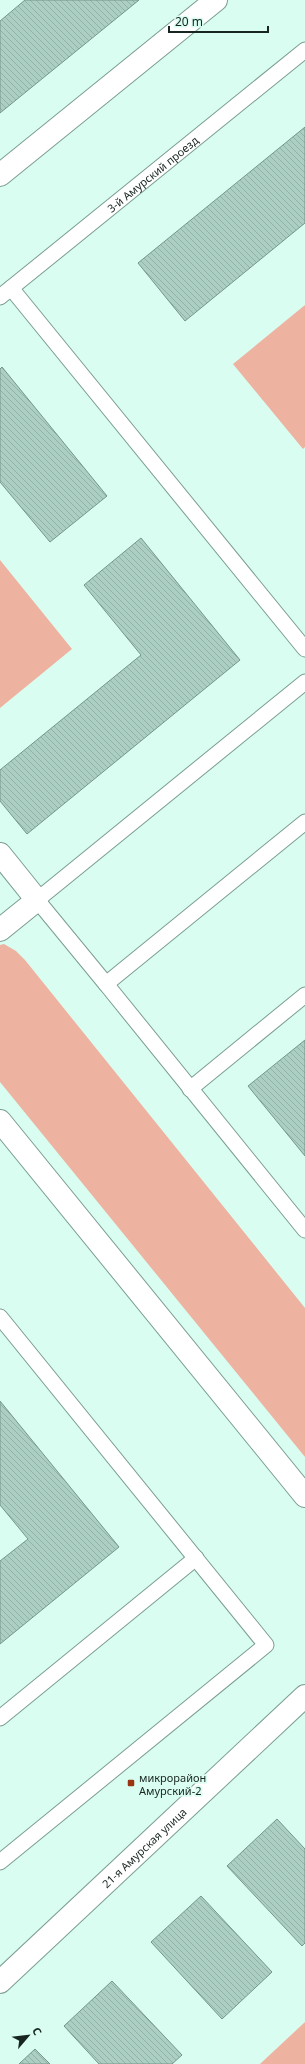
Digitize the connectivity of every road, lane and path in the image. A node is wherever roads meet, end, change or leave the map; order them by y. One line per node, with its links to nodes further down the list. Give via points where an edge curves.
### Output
1 (211, 1): 3 (street)
2 (305, 50): 4 (lane, 3-й Амурский проезд)
3 (0, 175)
4 (6, 293): 5 (lane)
5 (305, 649)
6 (305, 682): 9 (lane)
7 (305, 822): 11 (lane)
8 (0, 854): 9 (street)
9 (37, 900): 10 (street); 11 (lane)
10 (0, 930)
11 (106, 984): 13 (lane)
12 (305, 996): 13 (lane)
13 (190, 1089): 15 (lane)
14 (0, 1121): 17 (street)
15 (305, 1230)
16 (0, 1318): 18 (lane)
17 (305, 1496)
18 (196, 1558): 20 (lane); 21 (lane, via 266,1645)
19 (305, 1696): 22 (street, 21-я Амурская улица)
20 (0, 1718)
21 (0, 1862)
22 (0, 1982)

